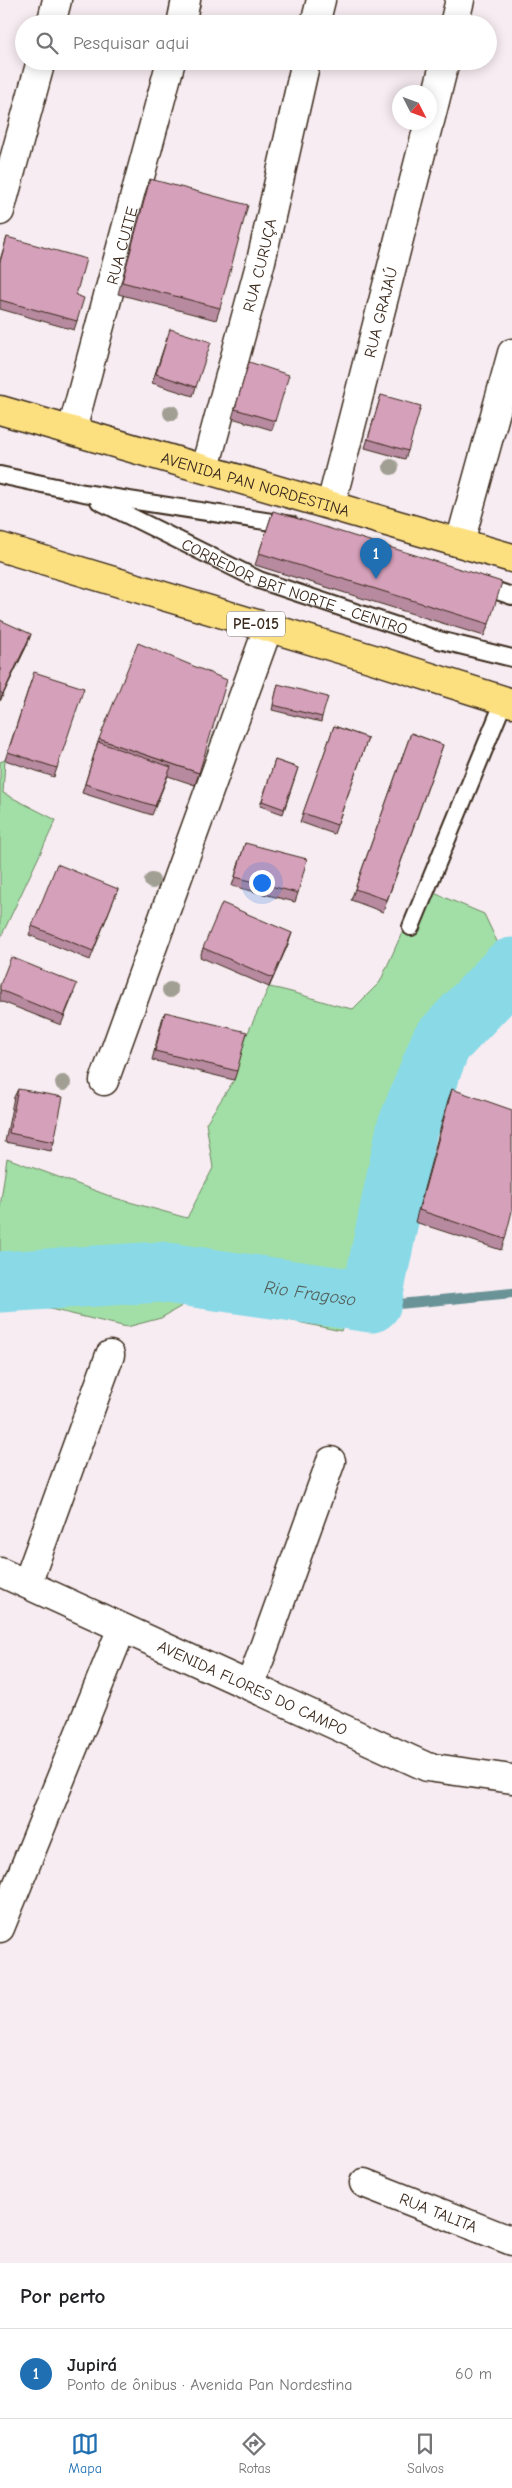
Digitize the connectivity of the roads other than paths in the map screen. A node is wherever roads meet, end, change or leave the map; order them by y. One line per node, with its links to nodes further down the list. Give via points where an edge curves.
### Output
1 (57, 0): 5 (street)
2 (186, 0): 6 (street)
3 (321, 0): 7 (street)
4 (460, 0): 8 (street)
5 (53, 15)
6 (182, 15)
7 (317, 15)
8 (456, 15)
9 (39, 70): 15 (street)
10 (169, 70): 18 (street, RUA CUITE)
11 (304, 70): 19 (street, RUA CURUÇA, via 261,261)
12 (443, 70): 13 (street, RUA GRAJAÚ)
13 (437, 92)
14 (427, 130): 22 (street, RUA GRAJAÚ)
15 (0, 212)
16 (512, 353): 24 (street)
17 (0, 410): 18 (highway, AVENIDA PAN NORDESTINA)
18 (72, 430): 19 (highway, AVENIDA PAN NORDESTINA)
19 (205, 468): 22 (highway, AVENIDA PAN NORDESTINA)
20 (0, 475): 21 (lane, CORREDOR BRT NORTE - CENTRO)
21 (84, 493): 23 (lane, CORREDOR BRT NORTE - CENTRO); 30 (lane, CORREDOR BRT NORTE - CENTRO, via 259,580 440,640)
22 (331, 504): 24 (highway, AVENIDA PAN NORDESTINA)
23 (309, 531)
24 (460, 542): 26 (highway, AVENIDA PAN NORDESTINA)
25 (0, 547): 29 (highway, PE-015)
26 (512, 558)
27 (466, 581): 28 (lane)
28 (512, 596)
29 (268, 628): 31 (highway, PE-015); 33 (street)
30 (512, 658)
31 (508, 702): 32 (lane)
32 (410, 927)
33 (104, 1080)
34 (110, 1355): 37 (street)
35 (331, 1461): 39 (street)
36 (0, 1572): 37 (street, AVENIDA FLORES DO CAMPO)
37 (27, 1584): 38 (street, AVENIDA FLORES DO CAMPO)
38 (122, 1628): 39 (street, AVENIDA FLORES DO CAMPO); 41 (street)
39 (250, 1686): 40 (street, AVENIDA FLORES DO CAMPO, via 427,1767)
40 (512, 1779)
41 (0, 1928)
42 (364, 2183): 43 (street, RUA TALITA)
43 (512, 2241)

